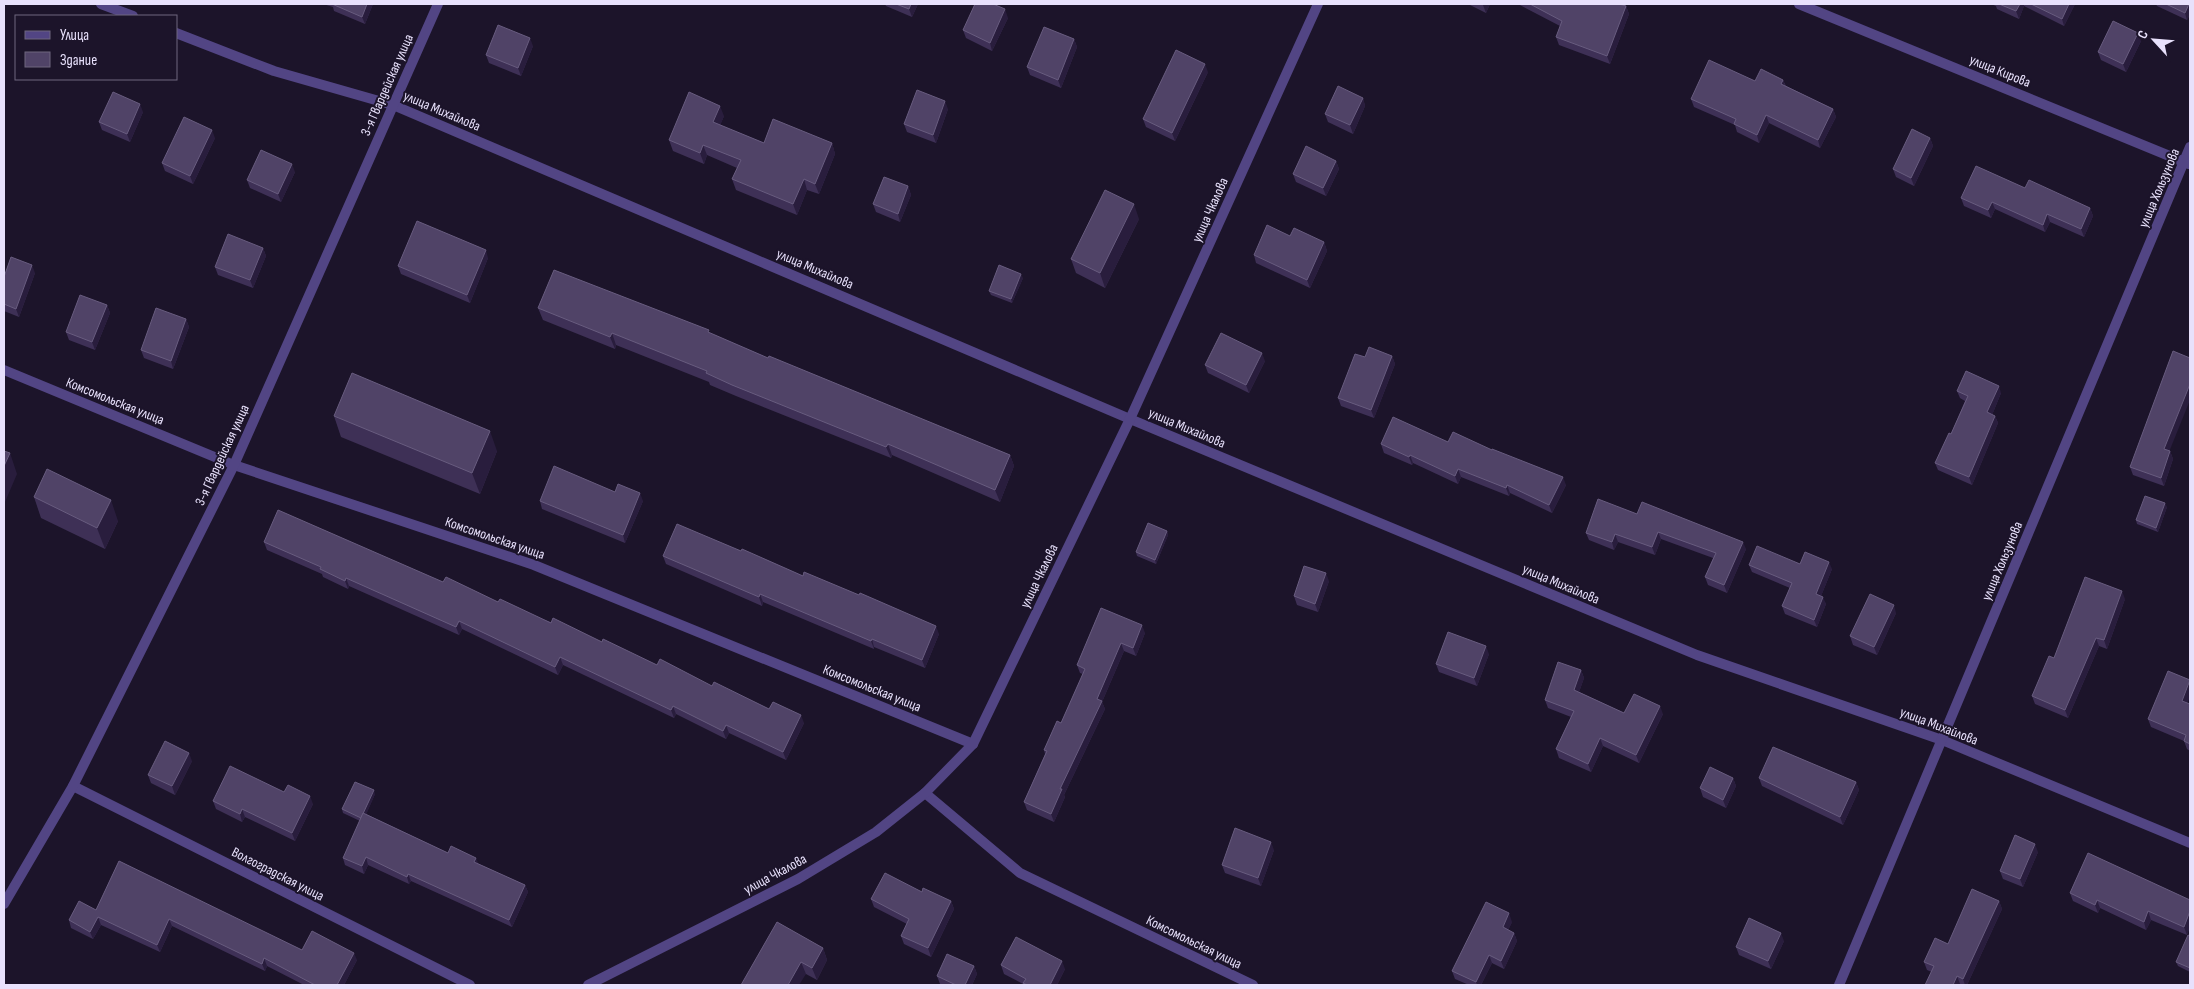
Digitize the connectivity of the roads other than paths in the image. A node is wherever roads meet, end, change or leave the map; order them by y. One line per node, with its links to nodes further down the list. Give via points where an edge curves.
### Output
1 (101, 4): 5 (street)
2 (438, 4): 7 (street, 3-я Гвардейская улица)
3 (1318, 4): 11 (street, улица Чкалова)
4 (1799, 4): 9 (street, улица Кирова)
5 (130, 15)
6 (178, 34): 7 (street, улица Михайлова, via 274,70)
7 (393, 105): 11 (street, улица Михайлова); 12 (street, 3-я Гвардейская улица)
8 (2190, 148): 9 (street, улица Хользунова)
9 (2187, 163): 13 (street, улица Хользунова)
10 (4, 370): 12 (street, Комсомольская улица)
11 (1130, 419): 13 (street, улица Михайлова, via 1697,655); 14 (street, улица Чкалова)
12 (234, 465): 14 (street, Комсомольская улица, via 534,565); 15 (street, 3-я Гвардейская улица)
13 (1942, 740): 17 (street, улица Михайлова); 22 (street, улица Хользунова)
14 (973, 744): 16 (street, улица Чкалова)
15 (73, 786): 18 (street, 3-я Гвардейская улица); 19 (street, Волгоградская улица)
16 (925, 793): 20 (street, улица Чкалова, via 876,832 798,879); 21 (street, Комсомольская улица, via 1020,874)
17 (2190, 843)
18 (4, 904)
19 (470, 985)
20 (588, 985)
21 (1253, 985)
22 (1839, 985)

